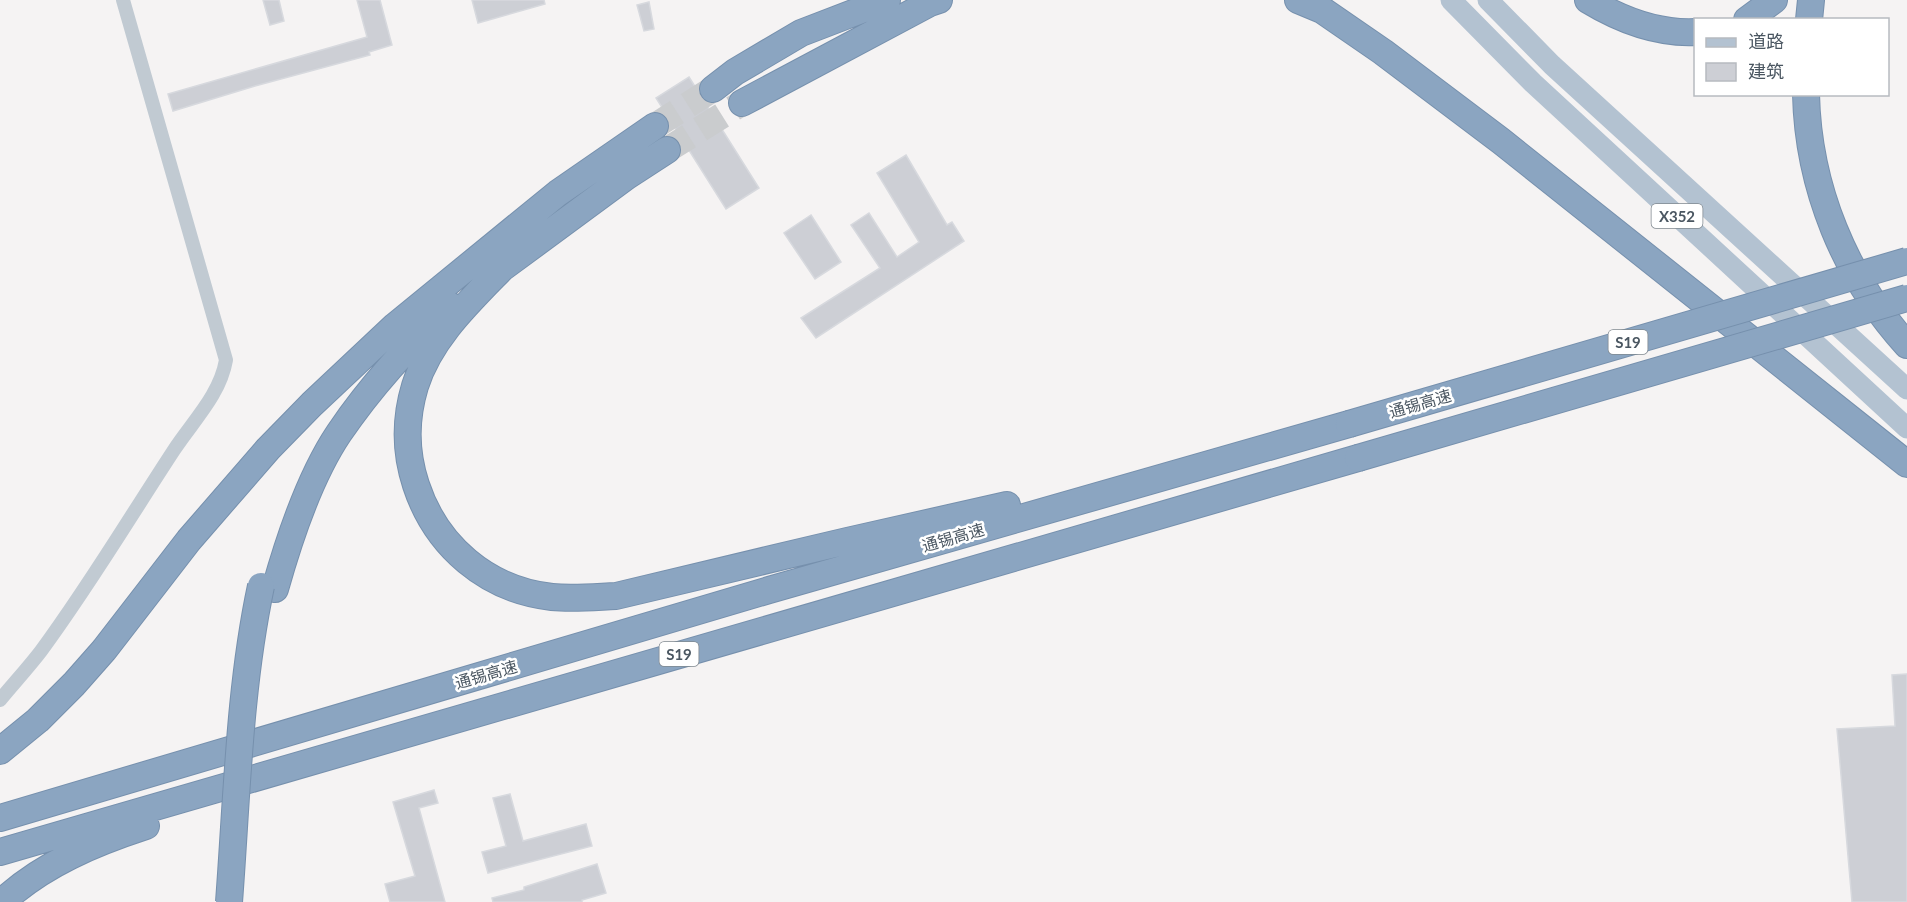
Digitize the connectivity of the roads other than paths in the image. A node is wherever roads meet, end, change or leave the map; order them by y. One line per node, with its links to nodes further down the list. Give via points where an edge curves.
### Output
1 (123, 0): 29 (street, via 226,360 223,375 201,413 125,528 41,651)
2 (887, 0): 13 (highway, via 801,33)
3 (1298, 0): 26 (highway, via 1322,10 1375,46 1492,134)
4 (1450, 0): 24 (main road, X352, via 1533,83)
5 (1488, 0): 23 (main road, X352, via 1552,65)
6 (1588, 0): 12 (highway, via 1643,26)
7 (1774, 0): 10 (highway)
8 (1811, 0): 11 (highway)
9 (935, 1): 15 (highway)
10 (1750, 18)
11 (1809, 18)
12 (1694, 32)
13 (713, 89)
14 (1806, 96): 22 (highway, via 1812,161 1837,239 1867,292)
15 (742, 103)
16 (655, 126): 18 (highway, via 558,193)
17 (667, 150): 20 (highway)
18 (480, 258): 27 (highway, via 385,354 321,439 285,518); 30 (highway, via 395,326 268,449 189,540 104,650 45,712)
19 (1907, 261): 25 (highway, 通锡高速 / S19, bridge)
20 (504, 266): 25 (highway, via 447,328 429,357 409,410 407,440 412,473 434,526 471,566 520,589 550,597 615,596 859,538); 27 (highway, via 424,331 393,363 338,435)
21 (1907, 298): 28 (highway, S19, bridge)
22 (1907, 345)
23 (1907, 389)
24 (1907, 428)
25 (1216, 462): 31 (highway, 通锡高速 / S19)
26 (1907, 464)
27 (268, 587): 34 (highway, bridge, via 253,624 242,713); 35 (highway)
28 (550, 691): 32 (highway, S19); 33 (highway, via 120,835 38,872)
29 (0, 700)
30 (0, 751)
31 (0, 818)
32 (0, 852)
33 (2, 902)
34 (229, 902)
35 (245, 902)

